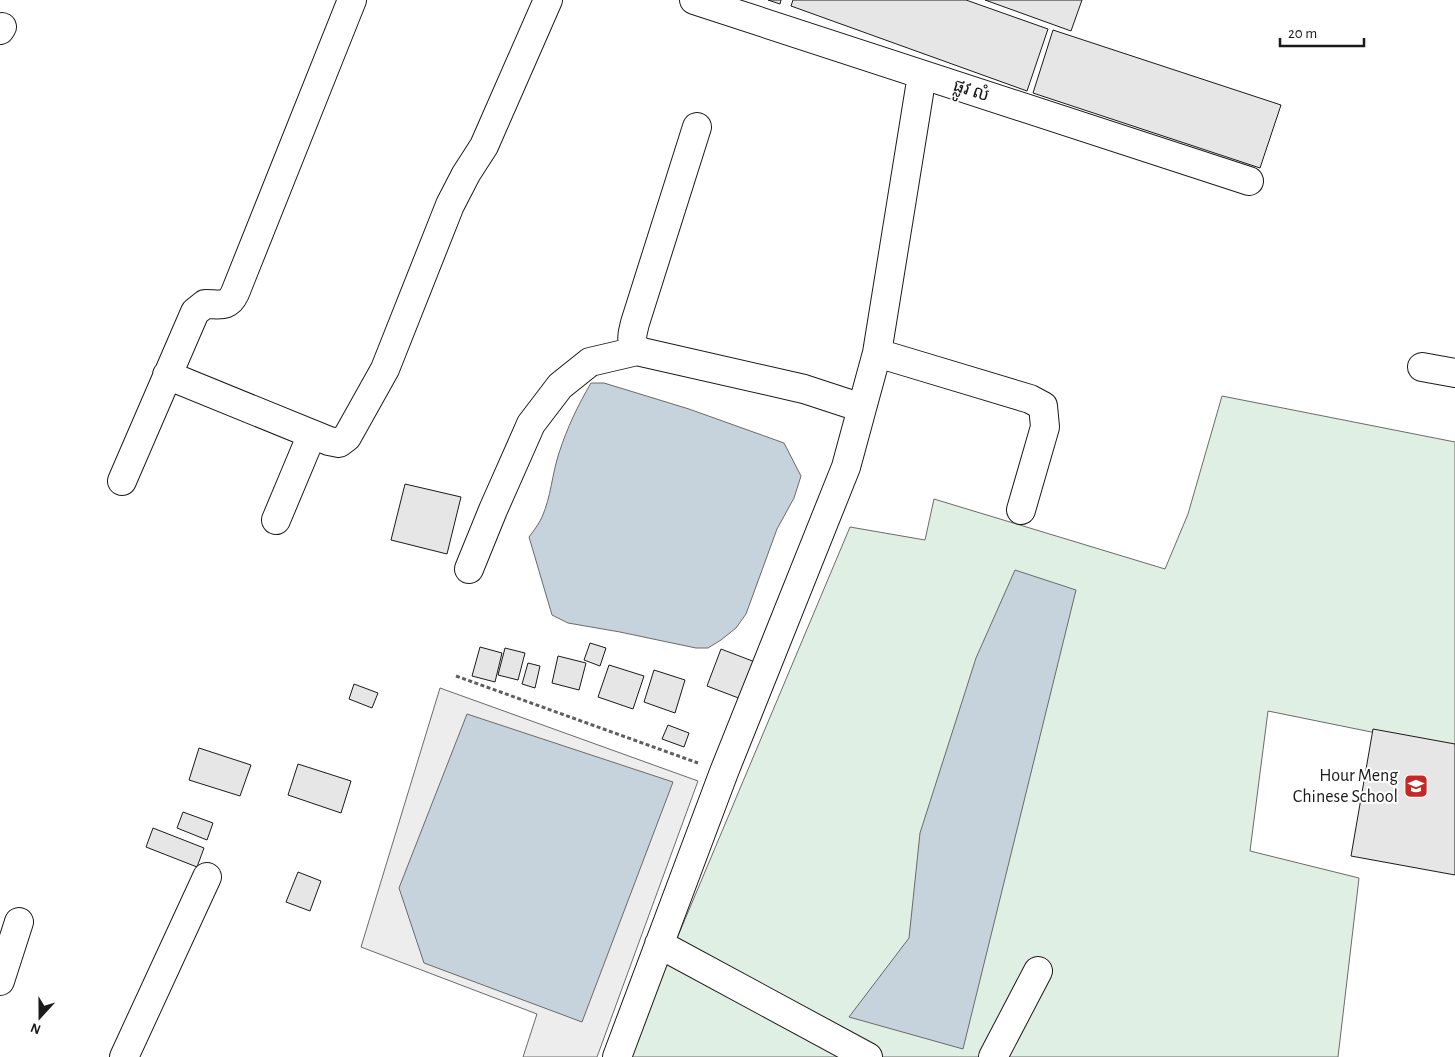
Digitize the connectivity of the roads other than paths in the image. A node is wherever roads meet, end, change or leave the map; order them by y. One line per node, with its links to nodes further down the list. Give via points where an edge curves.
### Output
1 (352, 0): 11 (street, via 236,293 225,305 205,304 195,312)
2 (548, 0): 13 (street, via 484,146 450,205 385,369 340,443)
3 (694, 0): 4 (street, ផ្លូវ លំ)
4 (922, 75): 6 (street, ផ្លូវ លំ); 8 (street)
5 (697, 127): 7 (street, via 633,329 632,342)
6 (1249, 181)
7 (637, 351): 12 (street, via 804,389); 17 (street, via 590,362 560,386 531,424)
8 (877, 352): 12 (street); 15 (street, via 1030,399 1043,406 1045,427)
9 (1422, 367): 10 (street)
10 (1455, 373)
11 (167, 375): 13 (street); 14 (street)
12 (862, 408): 20 (street, via 846,467 724,772)
13 (312, 434): 16 (street)
14 (122, 481)
15 (1021, 510)
16 (276, 520)
17 (469, 569)
18 (207, 877): 23 (street)
19 (19, 922): 22 (street)
20 (660, 944): 24 (street); 25 (street)
21 (1038, 971): 26 (street)
22 (0, 981)
23 (124, 1057)
24 (617, 1057)
25 (868, 1057)
26 (993, 1057)

